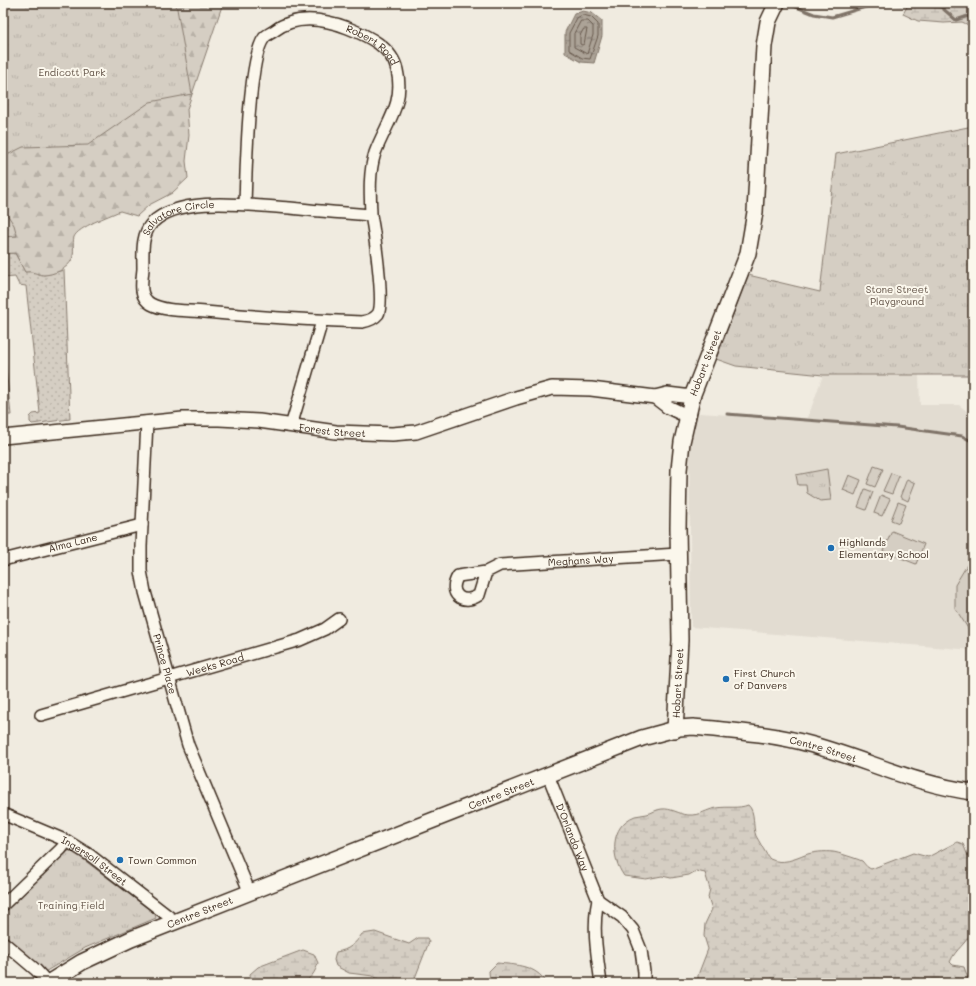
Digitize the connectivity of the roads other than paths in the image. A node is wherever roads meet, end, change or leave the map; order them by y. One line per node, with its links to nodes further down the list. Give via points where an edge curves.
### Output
1 (777, 3): 7 (main road, Hobart Street, via 768,22 764,46 755,212 748,253)
2 (245, 205): 3 (street, Salvatore Circle); 3 (street, Robert Road, via 255,60 264,38 293,20 304,19 323,21 370,38 383,47 397,68 398,103 371,170); 5 (street, Salvatore Circle, via 193,206 163,214 152,223 144,241 141,290 144,298 156,306 179,310)
3 (371, 215): 4 (street, Robert Road, via 381,295)
4 (376, 315): 5 (street, Salvatore Circle, via 362,322)
5 (322, 321): 10 (street)
6 (655, 397): 7 (street, Forest Street, via 667,394); 8 (street, Forest Street); 10 (street, Forest Street, via 591,389 552,388 416,432 366,434)
7 (692, 397): 8 (main road, Hobart Street)
8 (687, 416): 13 (main road, Hobart Street, via 679,470)
9 (148, 422): 10 (street, Forest Street, via 219,419); 11 (street, Forest Street); 12 (street, Prince Place)
10 (291, 426)
11 (3, 437)
12 (142, 525): 14 (street, Alma Lane); 17 (street, Prince Place, via 141,572)
13 (678, 554): 15 (street, Meghans Way, via 500,565); 19 (main road, Hobart Street, via 680,640)
14 (3, 560)
15 (486, 572)
16 (339, 619): 17 (street, Weeks Road, via 325,629 300,640)
17 (169, 677): 18 (street, Weeks Road); 24 (street, Prince Place, via 194,760)
18 (41, 715)
19 (675, 730): 20 (main road, Centre Street, via 642,738); 21 (main road, Centre Street, via 693,727 780,737 921,782)
20 (548, 775): 24 (main road, Centre Street); 25 (street, D'Orlando Way)
21 (973, 792)
22 (3, 814): 23 (street, Ingersoll Street)
23 (67, 841): 26 (street); 27 (street, Ingersoll Street, via 119,876)
24 (250, 893): 27 (main road, Centre Street)
25 (598, 900): 30 (street, via 594,934); 31 (street, via 622,917 633,930 641,950)
26 (3, 905)
27 (176, 922): 29 (main road, Centre Street, via 98,954)
28 (3, 942): 29 (street)
29 (48, 983)
30 (601, 983)
31 (644, 983)

